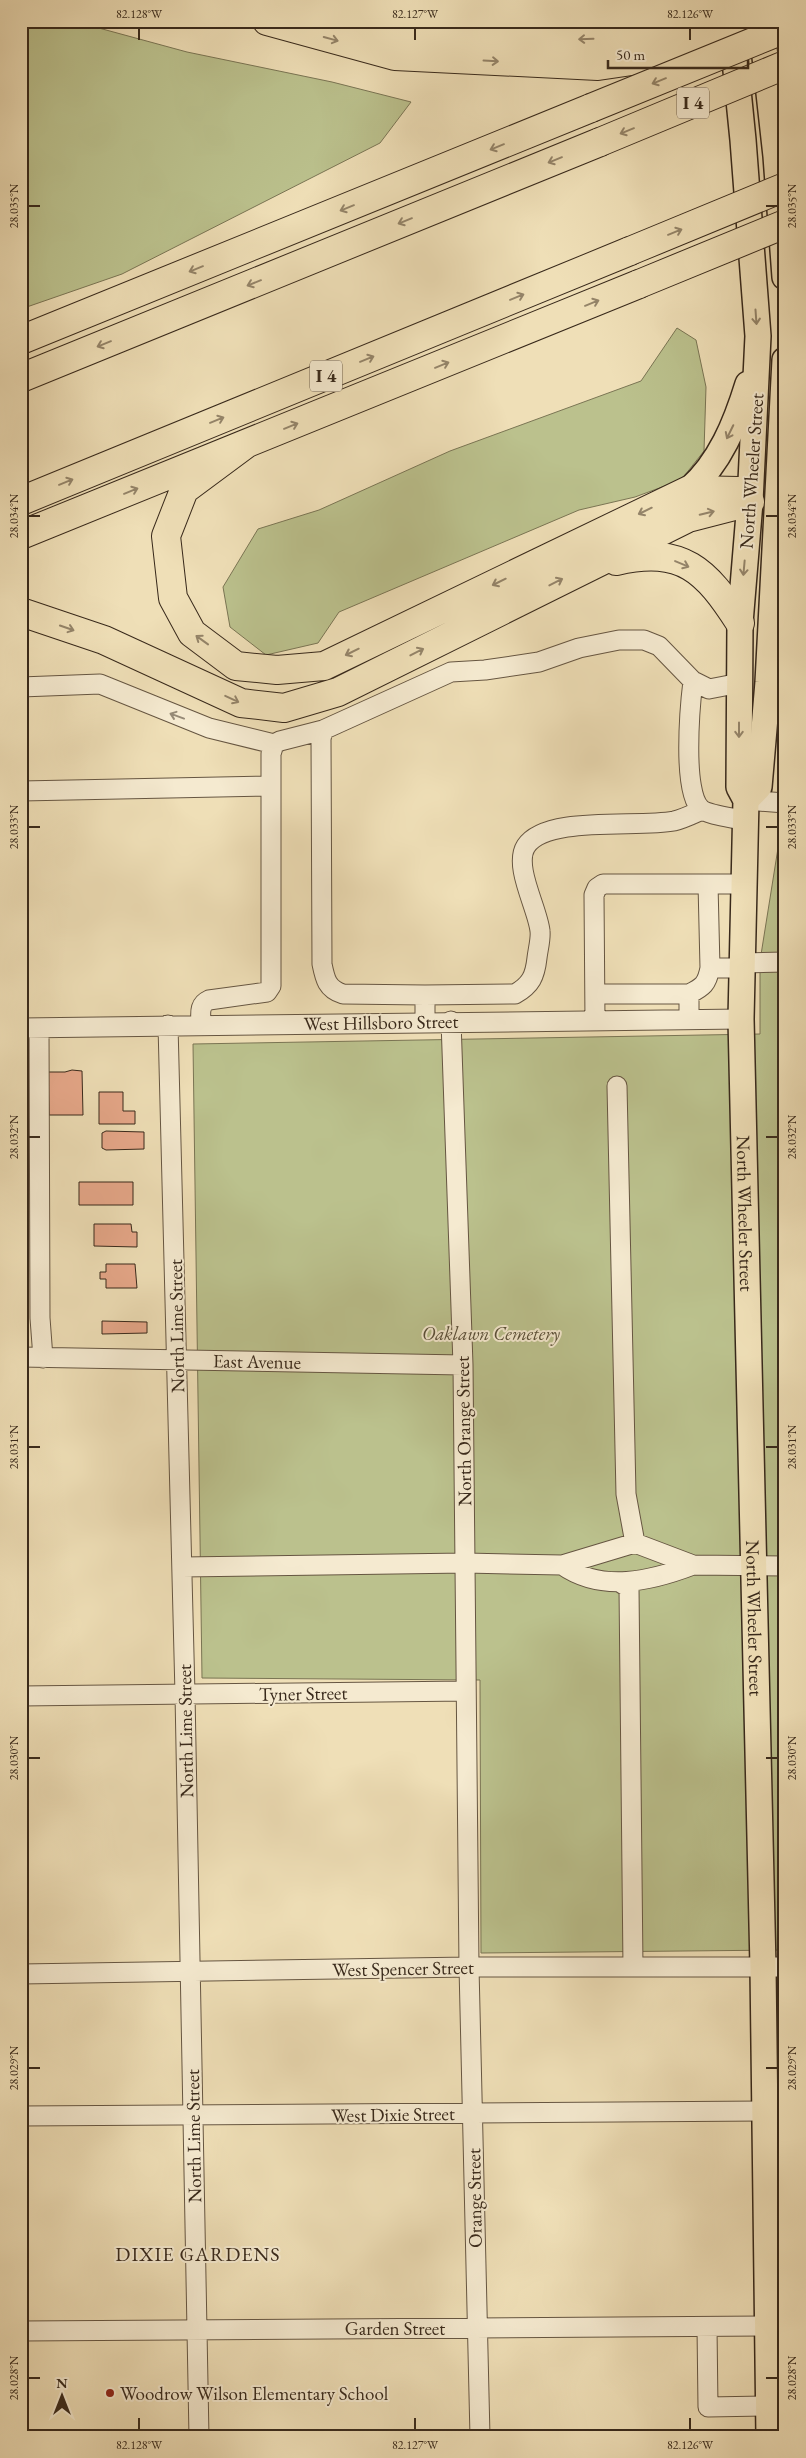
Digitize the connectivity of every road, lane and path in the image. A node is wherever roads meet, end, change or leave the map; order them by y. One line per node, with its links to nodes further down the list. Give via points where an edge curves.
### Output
1 (267, 21): 5 (highway, one-way to 5, via 395,56 598,66)
2 (361, 21): 4 (highway, one-way to 2, via 477,43)
3 (767, 28): 5 (highway); 9 (main road); 10 (highway, one-way to 10, bridge, via 591,108)
4 (690, 29): 5 (highway)
5 (732, 32): 13 (main road, North Wheeler Street, one-way to 13)
6 (785, 65): 15 (highway, I 4, one-way to 15, bridge)
7 (785, 187): 19 (highway, I 4, one-way to 7, bridge)
8 (785, 224): 16 (highway, one-way to 8, bridge)
9 (785, 278)
10 (132, 295): 11 (highway); 12 (highway)
11 (21, 329)
12 (21, 340)
13 (758, 353): 17 (main road, one-way to 17, via 728,436 709,471); 20 (main road, North Wheeler Street)
14 (785, 360): 18 (main road, North Wheeler Street)
15 (21, 378)
16 (246, 444): 17 (highway, one-way to 16, via 324,666 277,670 236,666 192,633 172,598 166,536 184,490); 21 (highway, one-way to 16)
17 (689, 490): 20 (highway, via 739,491)
18 (782, 500): 20 (main road); 27 (main road, North Wheeler Street)
19 (21, 501)
20 (750, 502): 22 (highway, one-way to 20, via 688,518); 24 (main road, North Wheeler Street, one-way to 24)
21 (21, 535)
22 (583, 568): 23 (highway, one-way to 22, via 104,640 241,703 284,708 338,692); 24 (highway, one-way to 24, via 642,555 681,562 699,572 718,590)
23 (21, 612)
24 (740, 623): 26 (main road, North Wheeler Street)
25 (693, 681): 26 (street, via 709,689); 29 (street, via 659,646 644,640 620,640 579,648 538,662 452,672); 34 (street, via 690,776 693,799)
26 (740, 683): 35 (main road, North Wheeler Street, one-way to 35, via 739,787)
27 (776, 683): 35 (main road, North Wheeler Street, via 759,787)
28 (21, 687): 30 (street, one-way to 28, via 209,728 100,684)
29 (323, 730): 30 (street); 43 (street, via 322,964 327,984 343,994)
30 (274, 744): 31 (street)
31 (270, 786): 32 (street); 50 (street, via 271,986 267,992 204,1002)
32 (21, 791)
33 (785, 803): 35 (street)
34 (702, 810): 35 (street); 43 (street, via 674,821 559,827 536,836 525,847 523,864 540,931 535,975 527,987 515,994)
35 (746, 818): 37 (main road, North Wheeler Street)
36 (708, 884): 37 (street); 40 (street); 41 (street, via 604,884 597,888 594,895)
37 (744, 884): 39 (main road, North Wheeler Street)
38 (785, 962): 39 (street)
39 (742, 965): 40 (street); 45 (main road, North Wheeler Street)
40 (710, 968): 42 (street, via 707,982)
41 (595, 994): 42 (street); 46 (street)
42 (689, 994): 44 (street)
43 (424, 995): 47 (street)
44 (689, 1019): 45 (street, West Hillsboro Street); 46 (street, West Hillsboro Street)
45 (741, 1019): 63 (main road, North Wheeler Street)
46 (595, 1020): 48 (street, West Hillsboro Street)
47 (425, 1022): 48 (street, West Hillsboro Street); 50 (street, West Hillsboro Street)
48 (451, 1022): 56 (street, North Orange Street)
49 (168, 1025): 50 (street, West Hillsboro Street); 51 (street, West Hillsboro Street); 55 (street, North Lime Street)
50 (201, 1025)
51 (30, 1028): 54 (street)
52 (617, 1086): 57 (street, via 626,1494)
53 (21, 1357): 54 (street, East Avenue)
54 (43, 1358): 55 (street, East Avenue)
55 (177, 1359): 56 (street, East Avenue); 62 (street, North Lime Street)
56 (463, 1365): 58 (street, North Orange Street)
57 (636, 1544): 59 (street); 60 (street)
58 (465, 1563): 59 (street); 62 (street); 65 (street, North Orange Street)
59 (562, 1565): 64 (street, via 575,1574)
60 (693, 1565): 63 (street); 64 (street, via 658,1578)
61 (785, 1566): 63 (street)
62 (182, 1567): 66 (street, North Lime Street)
63 (755, 1567): 70 (main road, North Wheeler Street)
64 (621, 1583): 69 (street, via 629,1588)
65 (466, 1691): 66 (street, Tyner Street); 68 (street, Orange Street)
66 (185, 1694): 67 (street, Tyner Street); 71 (street, North Lime Street)
67 (21, 1696)
68 (469, 1967): 69 (street, West Spencer Street); 71 (street, West Spencer Street); 74 (street, Orange Street)
69 (633, 1967): 70 (street, West Spencer Street)
70 (774, 1967): 73 (main road, North Wheeler Street)
71 (190, 1971): 72 (street, West Spencer Street); 76 (street, North Lime Street)
72 (21, 1974)
73 (765, 2111): 74 (street, West Dixie Street); 77 (main road, North Wheeler Street)
74 (472, 2113): 76 (street, West Dixie Street); 79 (street, Orange Street)
75 (21, 2116): 76 (street, West Dixie Street)
76 (193, 2116): 80 (street, North Lime Street)
77 (768, 2326): 78 (street, Garden Street); 82 (main road, North Wheeler Street)
78 (707, 2327): 79 (street, Garden Street); 82 (street, via 708,2407)
79 (476, 2328): 80 (street, Garden Street); 84 (street, Orange Street)
80 (197, 2329): 81 (street, Garden Street); 83 (street, North Lime Street)
81 (21, 2331)
82 (769, 2406): 85 (main road, North Wheeler Street)
83 (199, 2437)
84 (480, 2437)
85 (769, 2437)

